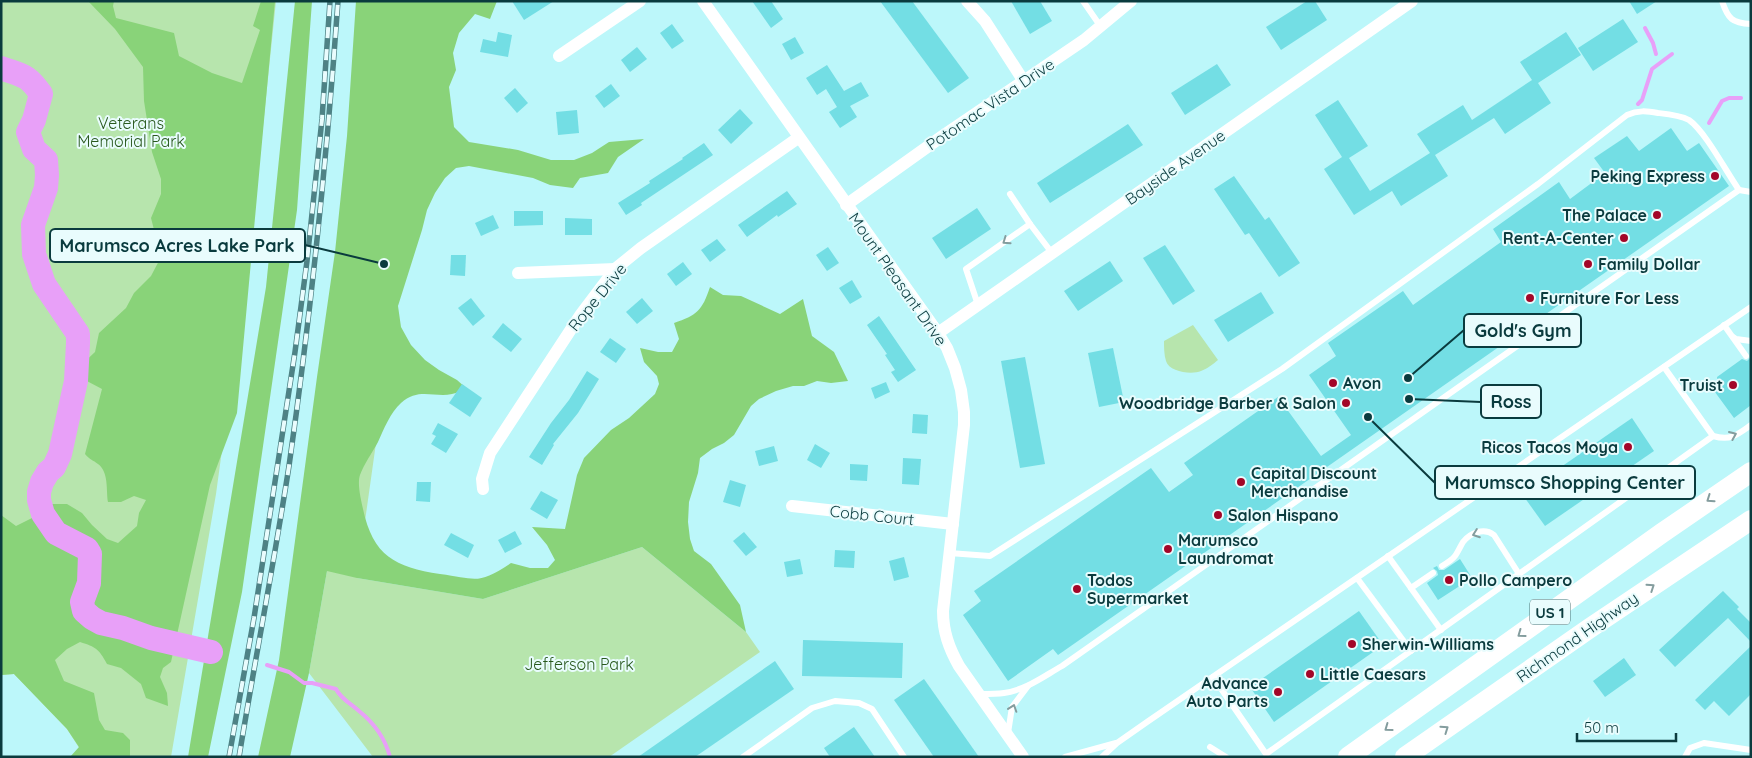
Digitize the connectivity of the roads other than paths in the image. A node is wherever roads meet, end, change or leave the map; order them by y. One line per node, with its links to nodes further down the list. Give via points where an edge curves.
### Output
1 (640, 1): 10 (street)
2 (703, 1): 12 (street, Mount Pleasant Drive)
3 (967, 1): 11 (street, via 985,21)
4 (1084, 1): 9 (lane)
5 (1131, 1): 9 (street, Potomac Vista Drive)
6 (1412, 1): 18 (street, Bayside Avenue)
7 (1722, 1): 8 (lane, via 1732,20)
8 (1751, 24)
9 (1101, 27): 11 (street, Potomac Vista Drive)
10 (559, 56)
11 (1024, 80): 16 (street, Potomac Vista Drive)
12 (798, 138): 16 (street, Mount Pleasant Drive); 19 (street, Rope Drive)
13 (1739, 190): 14 (lane); 36 (lane, via 1689,121 1672,114 1639,111 1627,115 1538,184 1266,380 990,556); 46 (lane, via 1069,660)
14 (1751, 192)
15 (1010, 194): 17 (lane)
16 (846, 205): 24 (street, Mount Pleasant Drive)
17 (1030, 224): 18 (lane); 21 (lane, one-way to 21, via 966,269)
18 (1052, 253): 21 (street, Bayside Avenue)
19 (615, 269): 20 (street); 32 (street, Rope Drive, via 581,314 490,453 482,478)
20 (518, 273)
21 (978, 305): 24 (street, Bayside Avenue)
22 (1751, 307): 23 (lane)
23 (1724, 326): 25 (lane); 28 (lane)
24 (938, 333): 35 (street, Mount Pleasant Drive, via 955,368 964,412)
25 (1732, 336): 26 (lane); 27 (lane)
26 (1751, 341)
27 (1746, 356)
28 (1664, 367): 30 (lane); 37 (lane)
29 (1751, 425): 30 (lane, one-way to 29, via 1726,439)
30 (1713, 436): 40 (lane)
31 (1751, 472): 59 (main road, US 1, one-way to 59)
32 (483, 489)
33 (792, 506): 35 (street, Cobb Court)
34 (1751, 520): 60 (main road, Richmond Highway / US 1, one-way to 34)
35 (953, 524): 36 (street, Mount Pleasant Drive)
36 (949, 553): 47 (street, Mount Pleasant Drive, via 943,611 946,636 959,666)
37 (1388, 556): 41 (lane); 42 (lane)
38 (1442, 566): 40 (lane, one-way to 38, via 1492,532 1482,531 1469,536 1454,557)
39 (1433, 573): 42 (lane)
40 (1519, 574): 43 (lane)
41 (1357, 578): 44 (lane); 45 (lane)
42 (1411, 588): 43 (lane)
43 (1440, 630): 44 (lane)
44 (1411, 651): 45 (lane, via 1266,754)
45 (1213, 676): 49 (lane)
46 (1028, 685): 47 (lane, via 1004,693); 48 (lane, one-way to 46, via 1012,706)
47 (980, 694): 48 (street, Mount Pleasant Drive)
48 (1008, 734): 55 (street, Mount Pleasant Drive)
49 (1117, 743): 56 (lane); 57 (lane)
50 (1210, 747): 58 (lane)
51 (1751, 750): 61 (lane, via 1704,743 1690,748)
52 (753, 754): 53 (lane); 54 (lane, via 812,708 830,701 842,701 872,709)
53 (743, 757)
54 (904, 757)
55 (1023, 757)
56 (1065, 757)
57 (1102, 757)
58 (1226, 757)
59 (1348, 757)
60 (1405, 757)
61 (1685, 757)

